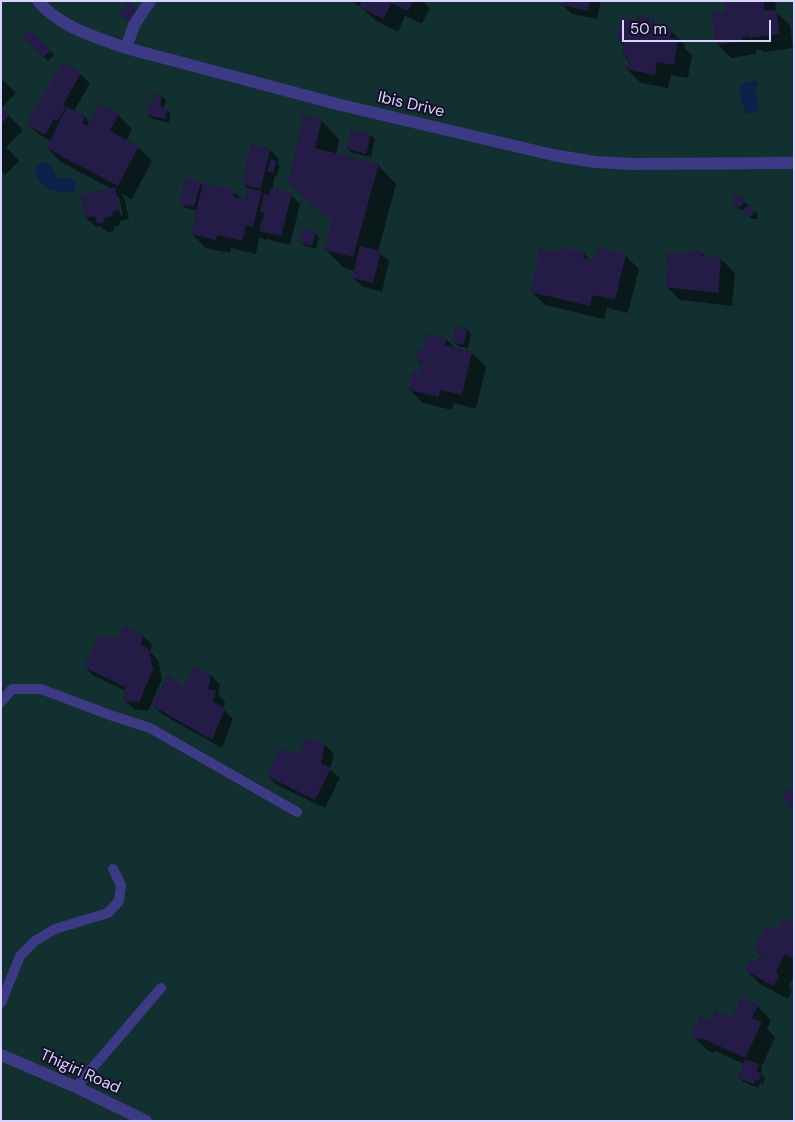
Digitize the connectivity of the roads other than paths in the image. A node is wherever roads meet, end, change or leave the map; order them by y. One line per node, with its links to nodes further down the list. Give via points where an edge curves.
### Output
1 (38, 1): 3 (street, Ibis Drive, via 61,21)
2 (150, 1): 3 (street, via 134,25)
3 (126, 48): 4 (street, Ibis Drive, via 341,105 553,155 633,164)
4 (794, 163)
5 (1, 702): 6 (lane, via 12,690 41,689 150,728)
6 (297, 812)
7 (113, 869): 9 (lane, via 121,885 118,901 108,913 55,929 35,941 20,956)
8 (161, 988): 11 (lane)
9 (1, 1003)
10 (1, 1055): 11 (street, Thigiri Road)
11 (76, 1087): 12 (street, Thigiri Road)
12 (146, 1121)

